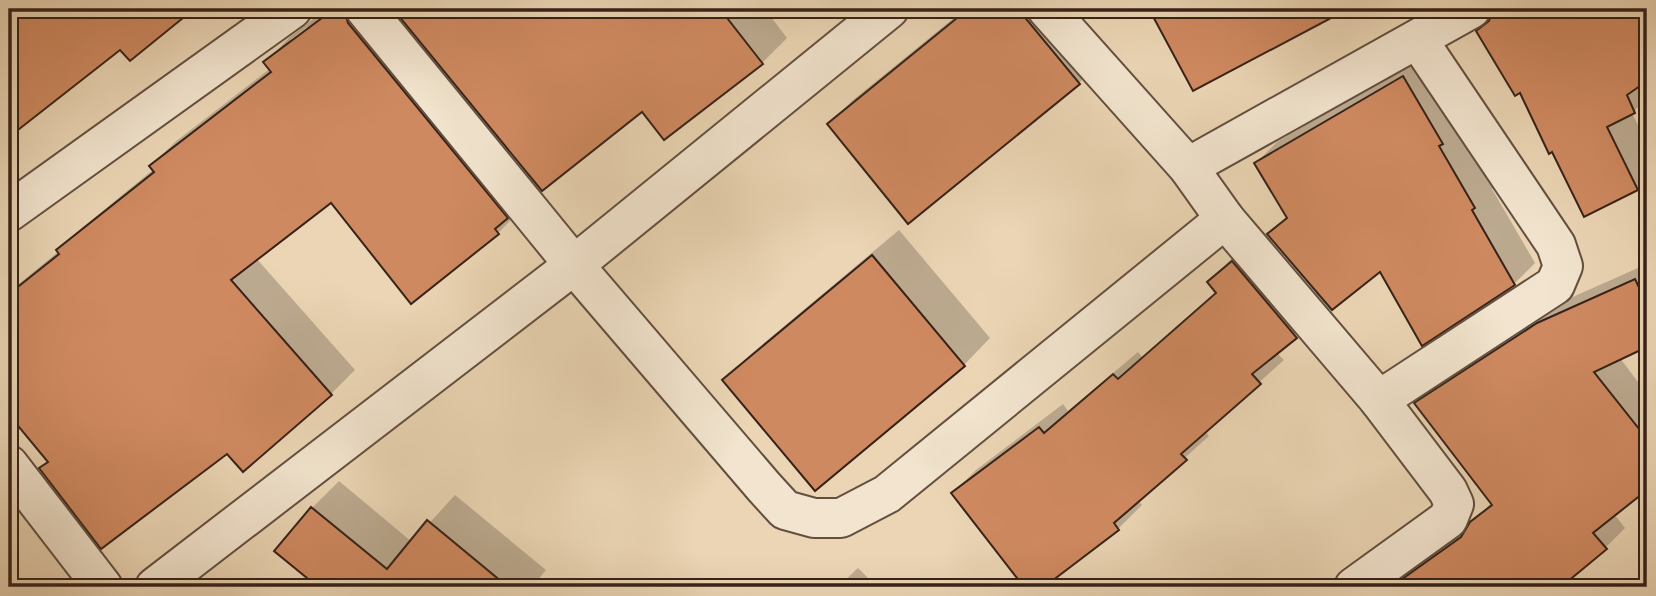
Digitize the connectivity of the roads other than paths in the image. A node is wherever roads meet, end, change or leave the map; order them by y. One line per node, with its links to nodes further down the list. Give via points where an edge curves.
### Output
1 (292, 9): 8 (street)
2 (365, 9): 10 (street)
3 (889, 9): 10 (street)
4 (1047, 9): 7 (street)
5 (1471, 9): 6 (street)
6 (1418, 40): 7 (street); 11 (street, via 1556,245 1563,266 1555,285)
7 (1188, 167): 9 (street)
8 (9, 212)
9 (1225, 219): 10 (street, via 887,494 841,518 814,518 785,510); 11 (street)
10 (574, 265): 14 (street)
11 (1379, 400): 15 (street, via 1454,505 1448,519)
12 (9, 465): 13 (street)
13 (103, 587)
14 (155, 587)
15 (1354, 587)

